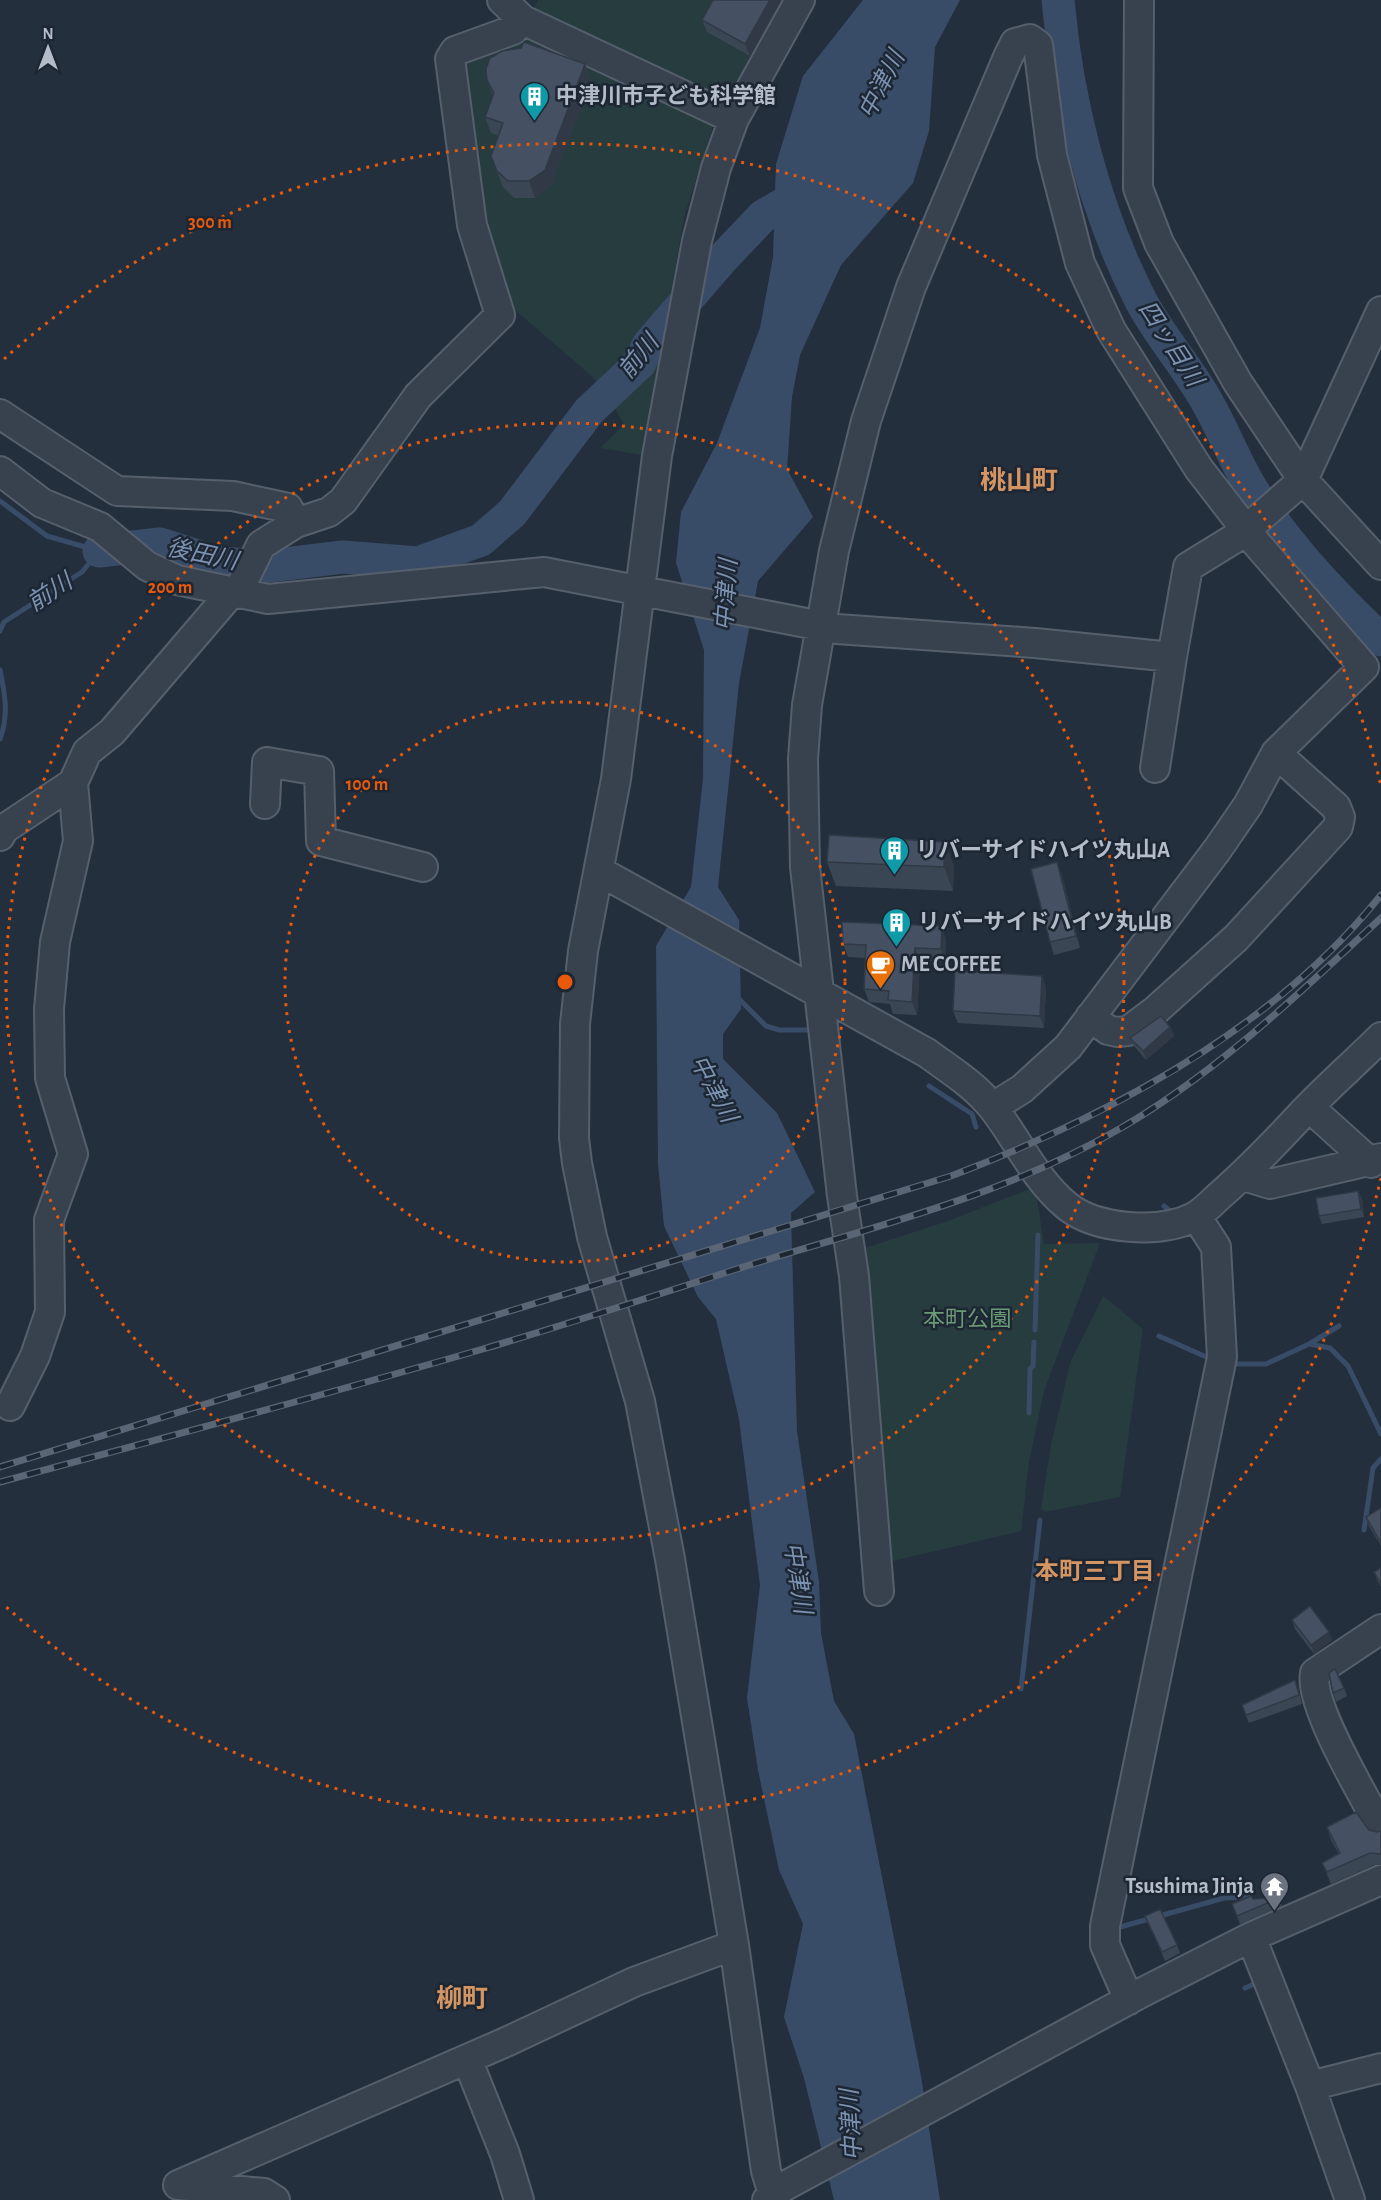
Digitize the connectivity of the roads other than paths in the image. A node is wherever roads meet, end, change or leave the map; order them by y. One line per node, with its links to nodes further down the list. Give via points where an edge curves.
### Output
1 (502, 0): 4 (street)
2 (800, 0): 5 (street)
3 (1139, 0): 9 (street, via 1138,188 1159,243)
4 (523, 20): 5 (street); 10 (street, via 513,30 455,51 450,59 472,225 500,315 418,396 343,501 329,512)
5 (734, 119): 14 (street, via 716,168 697,241 657,456)
6 (1381, 311): 9 (street)
7 (0, 414): 10 (street, via 117,491 233,496 288,508)
8 (0, 471): 13 (street, via 42,503 100,527 147,567 177,580)
9 (1300, 484): 11 (street); 12 (street)
10 (296, 523): 13 (street, via 261,545)
11 (1251, 524): 15 (street, via 1199,469 1111,330 1080,263 1053,155 1038,45 1024,39 1016,43 1008,57 911,287 866,421); 16 (street, via 1188,567); 17 (street, via 1364,667)
12 (1381, 565)
13 (237, 591): 14 (street, via 268,599 544,572); 19 (street, via 112,732 87,752)
14 (649, 592): 15 (street); 23 (street, via 616,779)
15 (815, 625): 16 (street); 24 (street, via 802,759)
16 (1172, 657): 18 (street)
17 (1276, 753): 25 (street, via 1248,805 1217,850); 25 (street, via 1336,807 1338,827 1236,939 1156,1010 1128,1031 1108,1030)
18 (1155, 768)
19 (73, 783): 21 (street, via 4,829); 32 (street, via 78,841 55,942 49,1009 50,1078 73,1154 49,1220 51,1312)
20 (265, 804): 22 (street, via 267,762 319,771 321,841)
21 (0, 836)
22 (423, 867)
23 (610, 876): 24 (street); 38 (street, via 583,951 575,1023 574,1138 592,1237 640,1401)
24 (809, 987): 27 (street, via 927,1053 972,1085); 33 (street, via 854,1276)
25 (1090, 1017): 27 (street, via 1068,1047 1042,1072)
26 (1381, 1037): 28 (street)
27 (993, 1107): 31 (street, via 1047,1186 1069,1207 1095,1219 1149,1229 1179,1224)
28 (1308, 1107): 29 (street); 30 (street)
29 (1378, 1165): 30 (street, via 1270,1184)
30 (1244, 1176): 31 (street)
31 (1196, 1216): 39 (street, via 1216,1247 1222,1357 1104,1926 1105,1945)
32 (10, 1406)
33 (879, 1591)
34 (1381, 1629): 35 (street, via 1315,1673 1312,1684 1335,1740)
35 (1381, 1828)
36 (1381, 1880): 37 (street)
37 (1251, 1937): 39 (street); 42 (street)
38 (734, 1945): 40 (street, via 634,1982); 43 (street, via 766,2171)
39 (1129, 2000): 43 (street, via 941,2100)
40 (467, 2059): 44 (street, via 178,2185 264,2193); 45 (street)
41 (1381, 2068): 42 (street)
42 (1310, 2086): 46 (street)
43 (775, 2195)
44 (275, 2200)
45 (519, 2200)
46 (1350, 2200)

